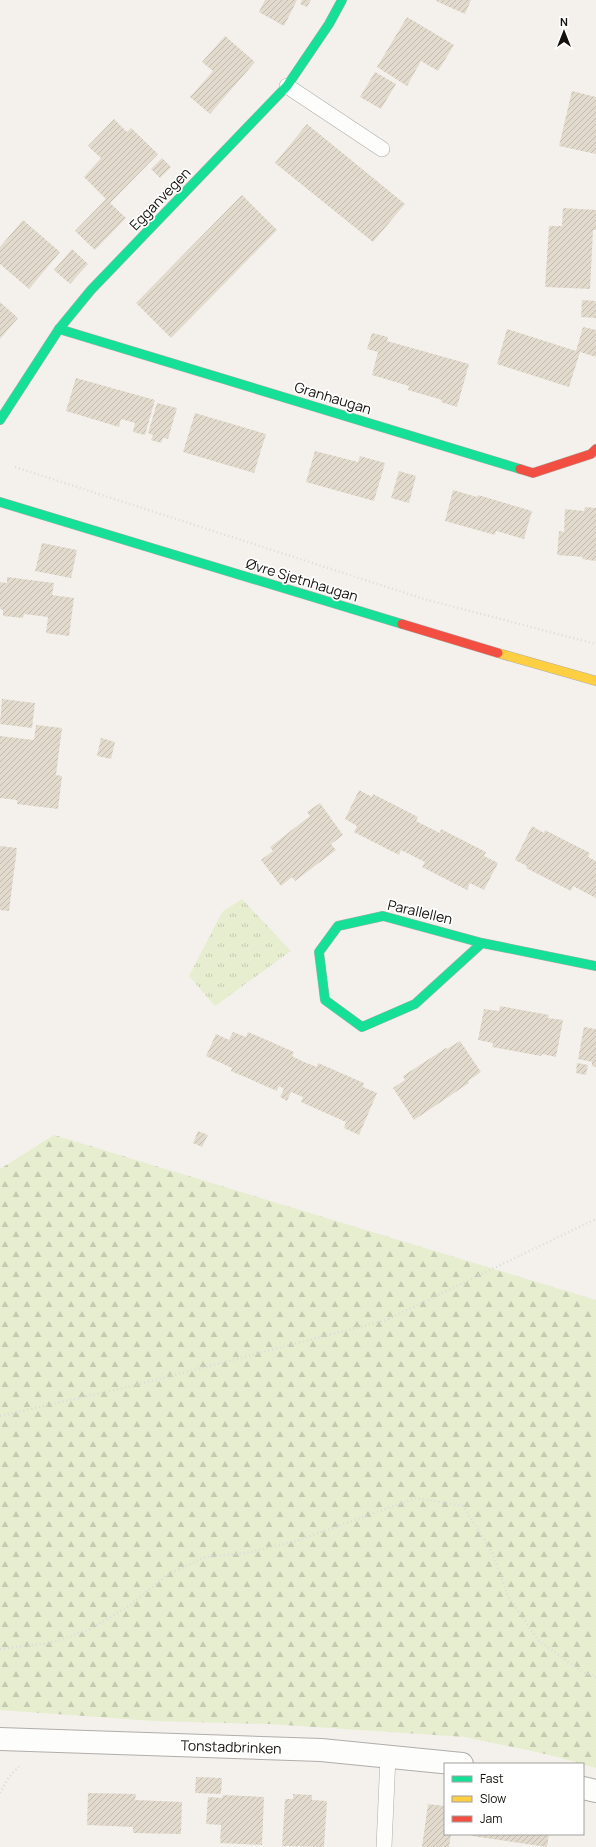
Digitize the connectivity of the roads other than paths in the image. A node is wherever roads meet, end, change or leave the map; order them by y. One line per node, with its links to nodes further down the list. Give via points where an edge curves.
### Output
1 (342, 0): 2 (street, Egganvegen)
2 (287, 86): 3 (lane); 4 (street, Egganvegen, via 91,290)
3 (382, 149)
4 (59, 329): 5 (street, Egganvegen); 6 (street, Granhaugan, via 533,473 591,454)
5 (0, 420)
6 (596, 449)
7 (0, 502): 8 (street, Øvre Sjetnhaugan)
8 (596, 681)
9 (482, 942): 9 (street, Parallellen, via 383,916 338,926 319,952 325,1000 362,1027 415,1004); 10 (street, Parallellen)
10 (596, 966)
11 (0, 1739): 12 (street, Tonstadbrinken, via 321,1750)
12 (388, 1756): 13 (street, Tonstadbrinken); 16 (lane)
13 (453, 1763)
14 (584, 1788): 15 (street)
15 (596, 1791)
16 (384, 1847)

